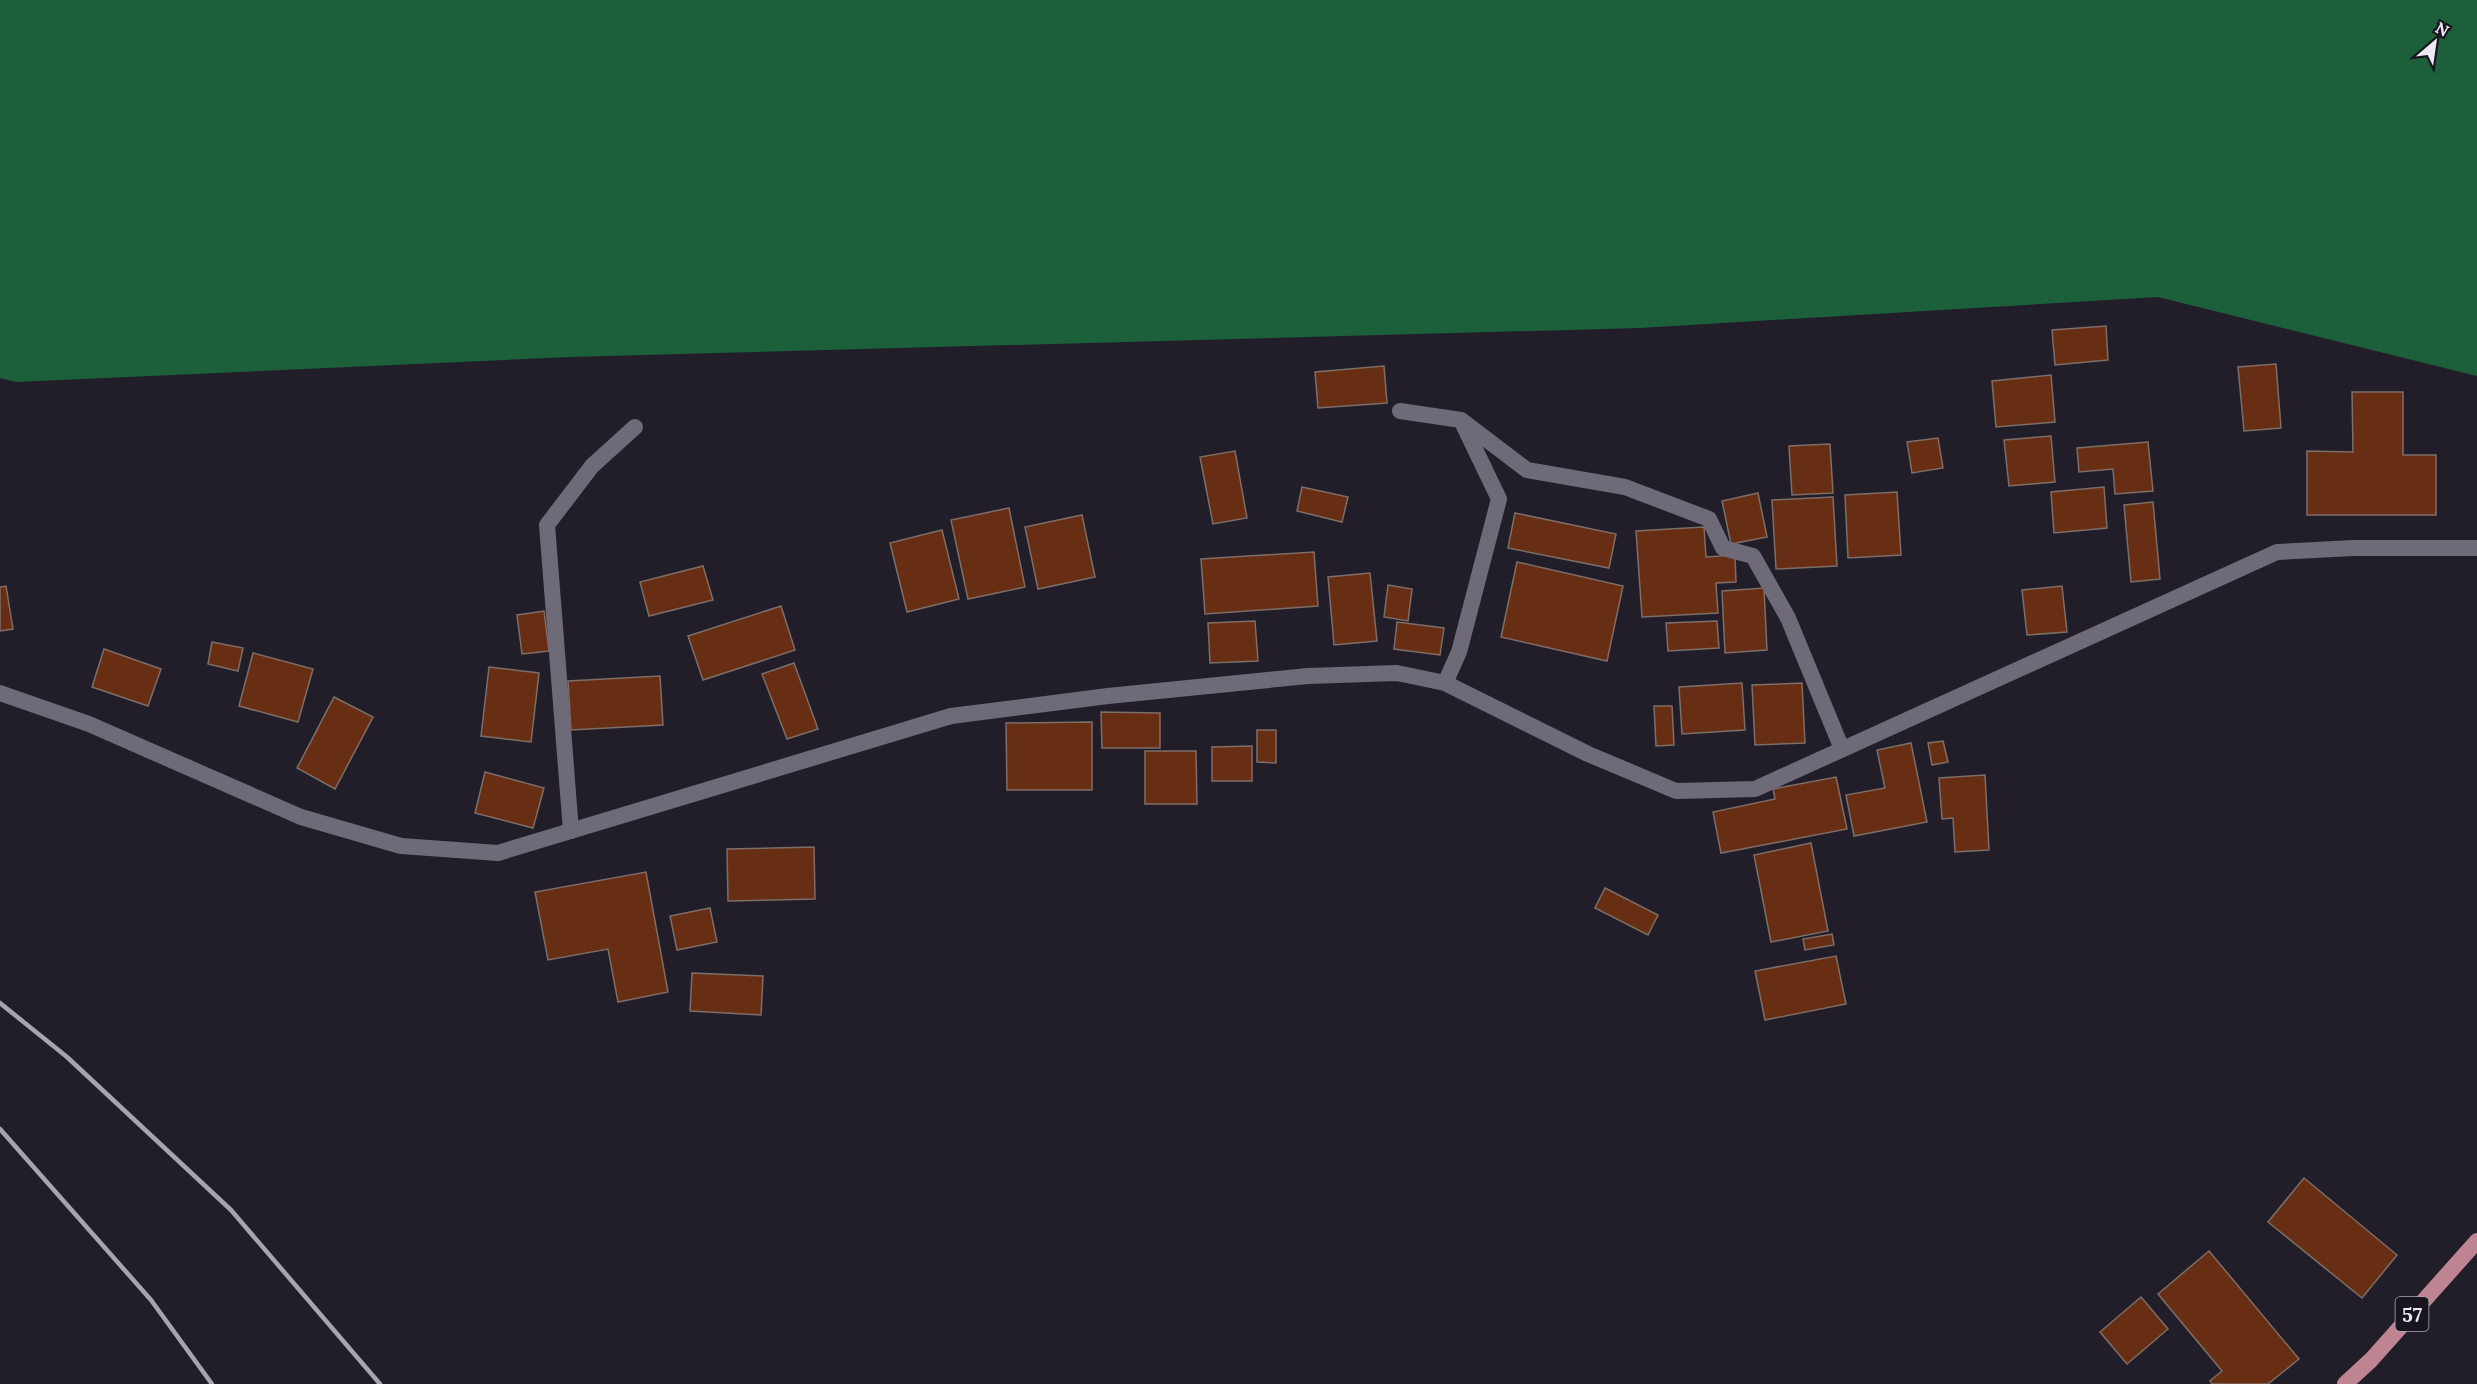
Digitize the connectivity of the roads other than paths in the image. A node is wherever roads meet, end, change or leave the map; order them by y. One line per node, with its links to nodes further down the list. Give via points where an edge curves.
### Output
1 (1400, 411): 2 (street)
2 (1461, 420): 5 (street, via 1499,499 1459,652); 7 (street, via 1527,470 1625,487 1709,519 1723,548 1753,556 1788,618)
3 (635, 427): 8 (street, via 592,466 547,525)
4 (2477, 548): 7 (street, via 2277,552)
5 (1445, 682): 7 (street, via 1588,754 1676,791 1755,789); 8 (street, via 1397,673 1308,676 951,716)
6 (0, 693): 8 (street, via 89,724 301,818 401,846 498,853)
7 (1842, 749)
8 (571, 831)
9 (2477, 1241): 10 (main road, 57)
10 (2345, 1384)

